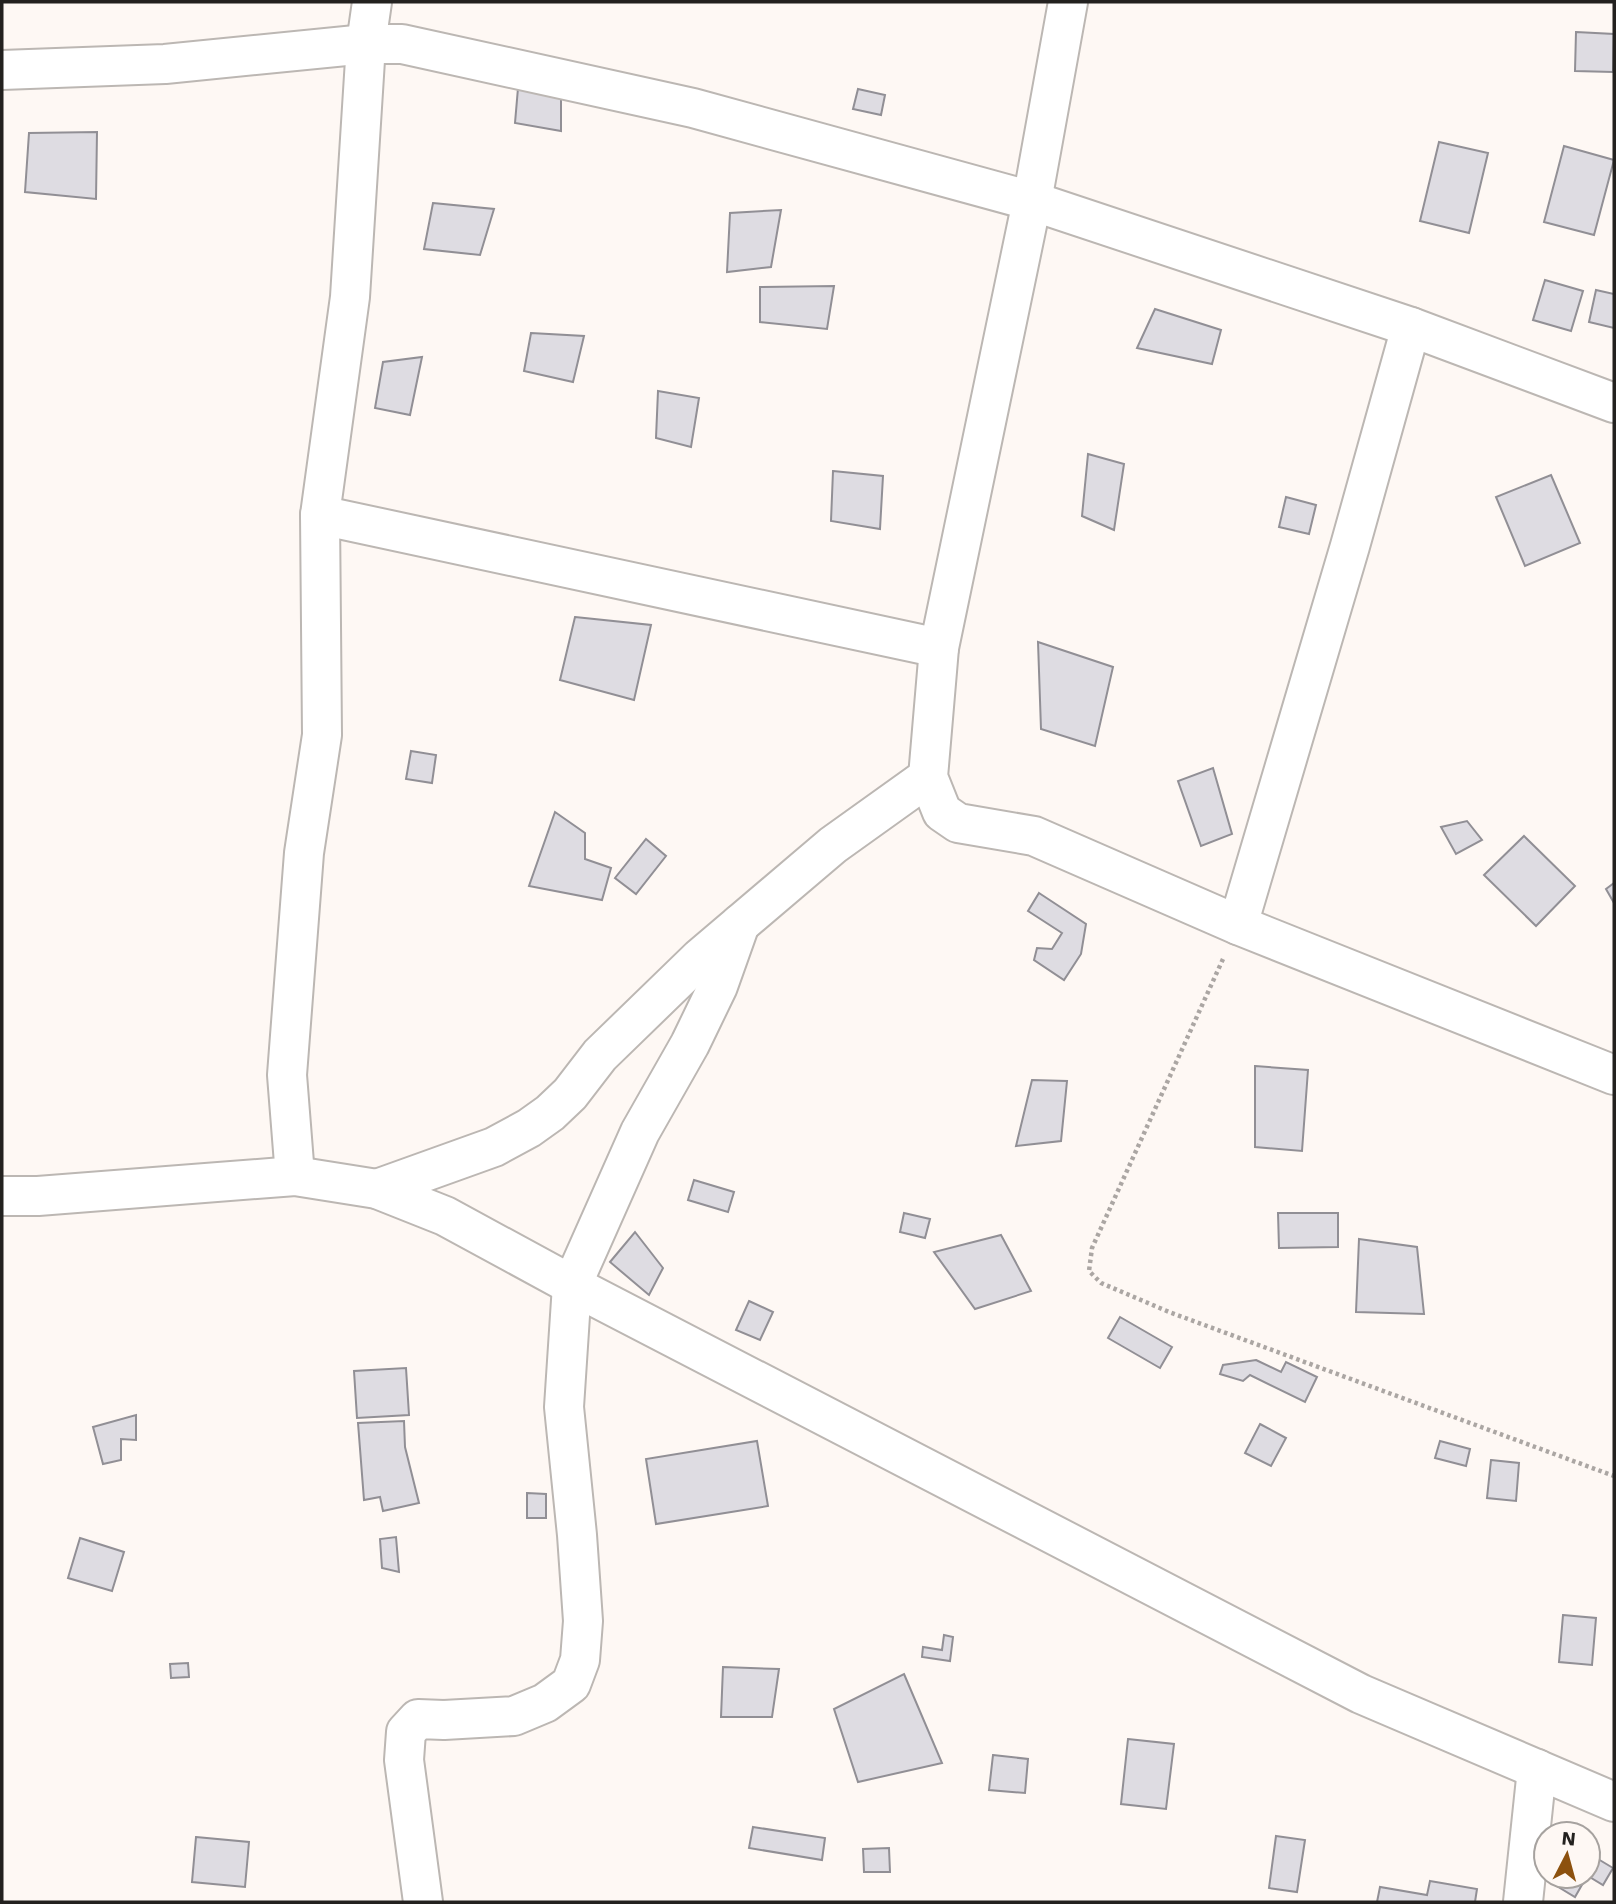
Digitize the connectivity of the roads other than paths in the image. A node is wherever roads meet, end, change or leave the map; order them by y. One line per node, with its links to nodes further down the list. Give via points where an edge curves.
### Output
1 (372, 2): 3 (street)
2 (1068, 2): 5 (street)
3 (366, 44): 4 (street, via 165,64); 5 (street, via 402,44 693,108); 8 (street, via 350,297)
4 (2, 70)
5 (1032, 201): 6 (street); 9 (street)
6 (1411, 327): 7 (street); 12 (street)
7 (1614, 403)
8 (320, 515): 9 (street); 14 (street, via 322,735 304,853 287,1075)
9 (939, 648): 10 (street)
10 (928, 777): 11 (street, via 833,845); 12 (street, via 942,812 957,822 1034,836)
11 (740, 924): 15 (street, via 600,1055 550,1113 494,1147); 17 (street, via 718,986 640,1132)
12 (1238, 925): 13 (street)
13 (1614, 1075)
14 (295, 1176): 15 (street); 16 (street)
15 (377, 1189): 17 (street, via 445,1216)
16 (2, 1196)
17 (572, 1285): 18 (street, via 1361,1694); 20 (street, via 564,1407 583,1621 580,1660 570,1684 525,1712 418,1720 406,1732 404,1760)
18 (1537, 1769): 19 (street); 21 (street)
19 (1614, 1802)
20 (423, 1902)
21 (1523, 1902)

